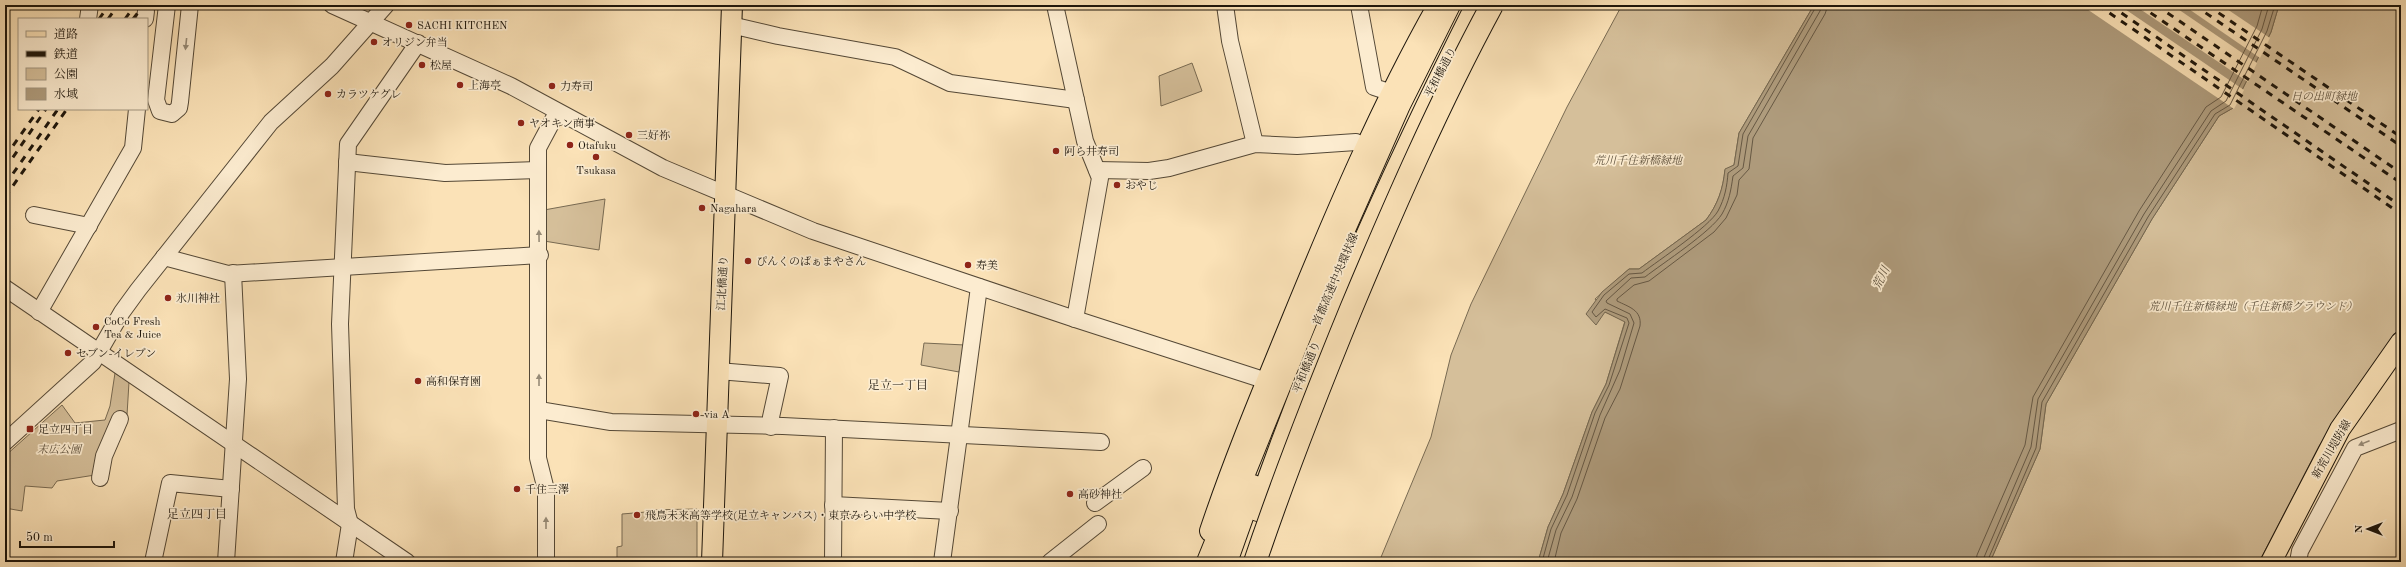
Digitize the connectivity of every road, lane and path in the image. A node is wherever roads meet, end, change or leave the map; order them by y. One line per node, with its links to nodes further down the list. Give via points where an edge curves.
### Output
1 (90, 5): 15 (street)
2 (167, 5): 3 (street, one-way to 2, via 180,102 179,108 172,114 160,111 156,100)
3 (190, 5)
4 (332, 5): 16 (street)
5 (386, 5): 16 (street)
6 (732, 5): 17 (main road, 江北橋通り)
7 (1054, 5): 20 (street)
8 (1226, 5): 23 (street, via 1230,41)
9 (1359, 5): 19 (street, via 1374,87)
10 (1438, 5): 19 (main road)
11 (1449, 5): 73 (highway, via 1398,105 1330,260)
12 (1465, 5): 74 (highway, 首都高速中央環状線, via 1364,209 1279,415)
13 (1477, 5): 42 (highway, via 1426,105); 54 (main road, via 1439,93 1434,134 1376,264); 75 (main road, 平和橋通り, via 1420,109 1354,250 1270,458)
14 (1492, 5): 77 (highway, bridge, via 1418,154 1371,260 1296,448)
15 (88, 18)
16 (370, 22): 18 (street); 32 (street, via 332,66 271,122)
17 (731, 25): 20 (street, via 895,57 950,83); 28 (main road, 江北橋通り)
18 (418, 43): 22 (street, via 511,86); 25 (street, via 348,144)
19 (1392, 93): 24 (main road)
20 (1076, 100): 27 (street, via 1085,141)
21 (137, 110): 30 (street, via 133,148)
22 (563, 116): 26 (street, via 554,118 538,148); 28 (street, via 663,168)
23 (1255, 144): 24 (street, via 1297,146 1356,142); 27 (street, via 1169,168 1149,171)
24 (1367, 148): 43 (main road, via 1328,233)
25 (347, 162): 26 (street, via 445,173); 33 (street)
26 (538, 170): 31 (street, one-way to 26)
27 (1097, 170): 38 (street, via 1100,178)
28 (725, 196): 35 (street, via 813,231); 41 (main road, 江北橋通り)
29 (34, 216): 30 (street)
30 (89, 226): 37 (street)
31 (540, 255): 33 (street); 44 (street, one-way to 31)
32 (164, 257): 34 (street); 40 (street, via 122,312)
33 (343, 268): 34 (street); 61 (street, via 340,372 346,509)
34 (233, 273): 53 (street, via 238,379)
35 (979, 287): 38 (street); 50 (street)
36 (5, 288): 37 (street)
37 (39, 312): 40 (street)
38 (1075, 319): 43 (street)
39 (2401, 342): 79 (main road, 新荒川堤防線, via 2340,429)
40 (100, 353): 51 (street); 53 (street)
41 (718, 371): 46 (main road, 江北橋通り); 47 (street, via 780,376)
42 (1308, 373): 54 (highway); 76 (highway)
43 (1267, 381): 72 (main road, via 1226,487)
44 (539, 410): 46 (street, via 611,422); 67 (street, one-way to 44, via 546,490 538,458)
45 (120, 419): 56 (street, via 104,456)
46 (716, 426): 47 (street); 68 (main road, 江北橋通り)
47 (771, 427): 48 (street)
48 (834, 428): 50 (street); 59 (street)
49 (2401, 430): 80 (street, one-way to 80, via 2355,448 2300,551)
50 (958, 434): 52 (street); 60 (street)
51 (5, 442)
52 (1101, 442)
53 (234, 445): 57 (street); 61 (street)
54 (1302, 448): 78 (main road)
55 (1143, 468): 58 (street)
56 (100, 478)
57 (231, 489): 63 (street, via 170,483); 64 (street)
58 (1095, 503)
59 (833, 505): 60 (street); 69 (street)
60 (950, 511): 70 (street)
61 (350, 524): 65 (street); 66 (street)
62 (1098, 524): 71 (street)
63 (153, 562)
64 (226, 562)
65 (344, 562)
66 (406, 562)
67 (546, 562)
68 (712, 562)
69 (833, 562)
70 (942, 562)
71 (1050, 562)
72 (1201, 562)
73 (1208, 562)
74 (1226, 562)
75 (1234, 562)
76 (1240, 562)
77 (1255, 562)
78 (1266, 562)
79 (2271, 562)
80 (2298, 562)

